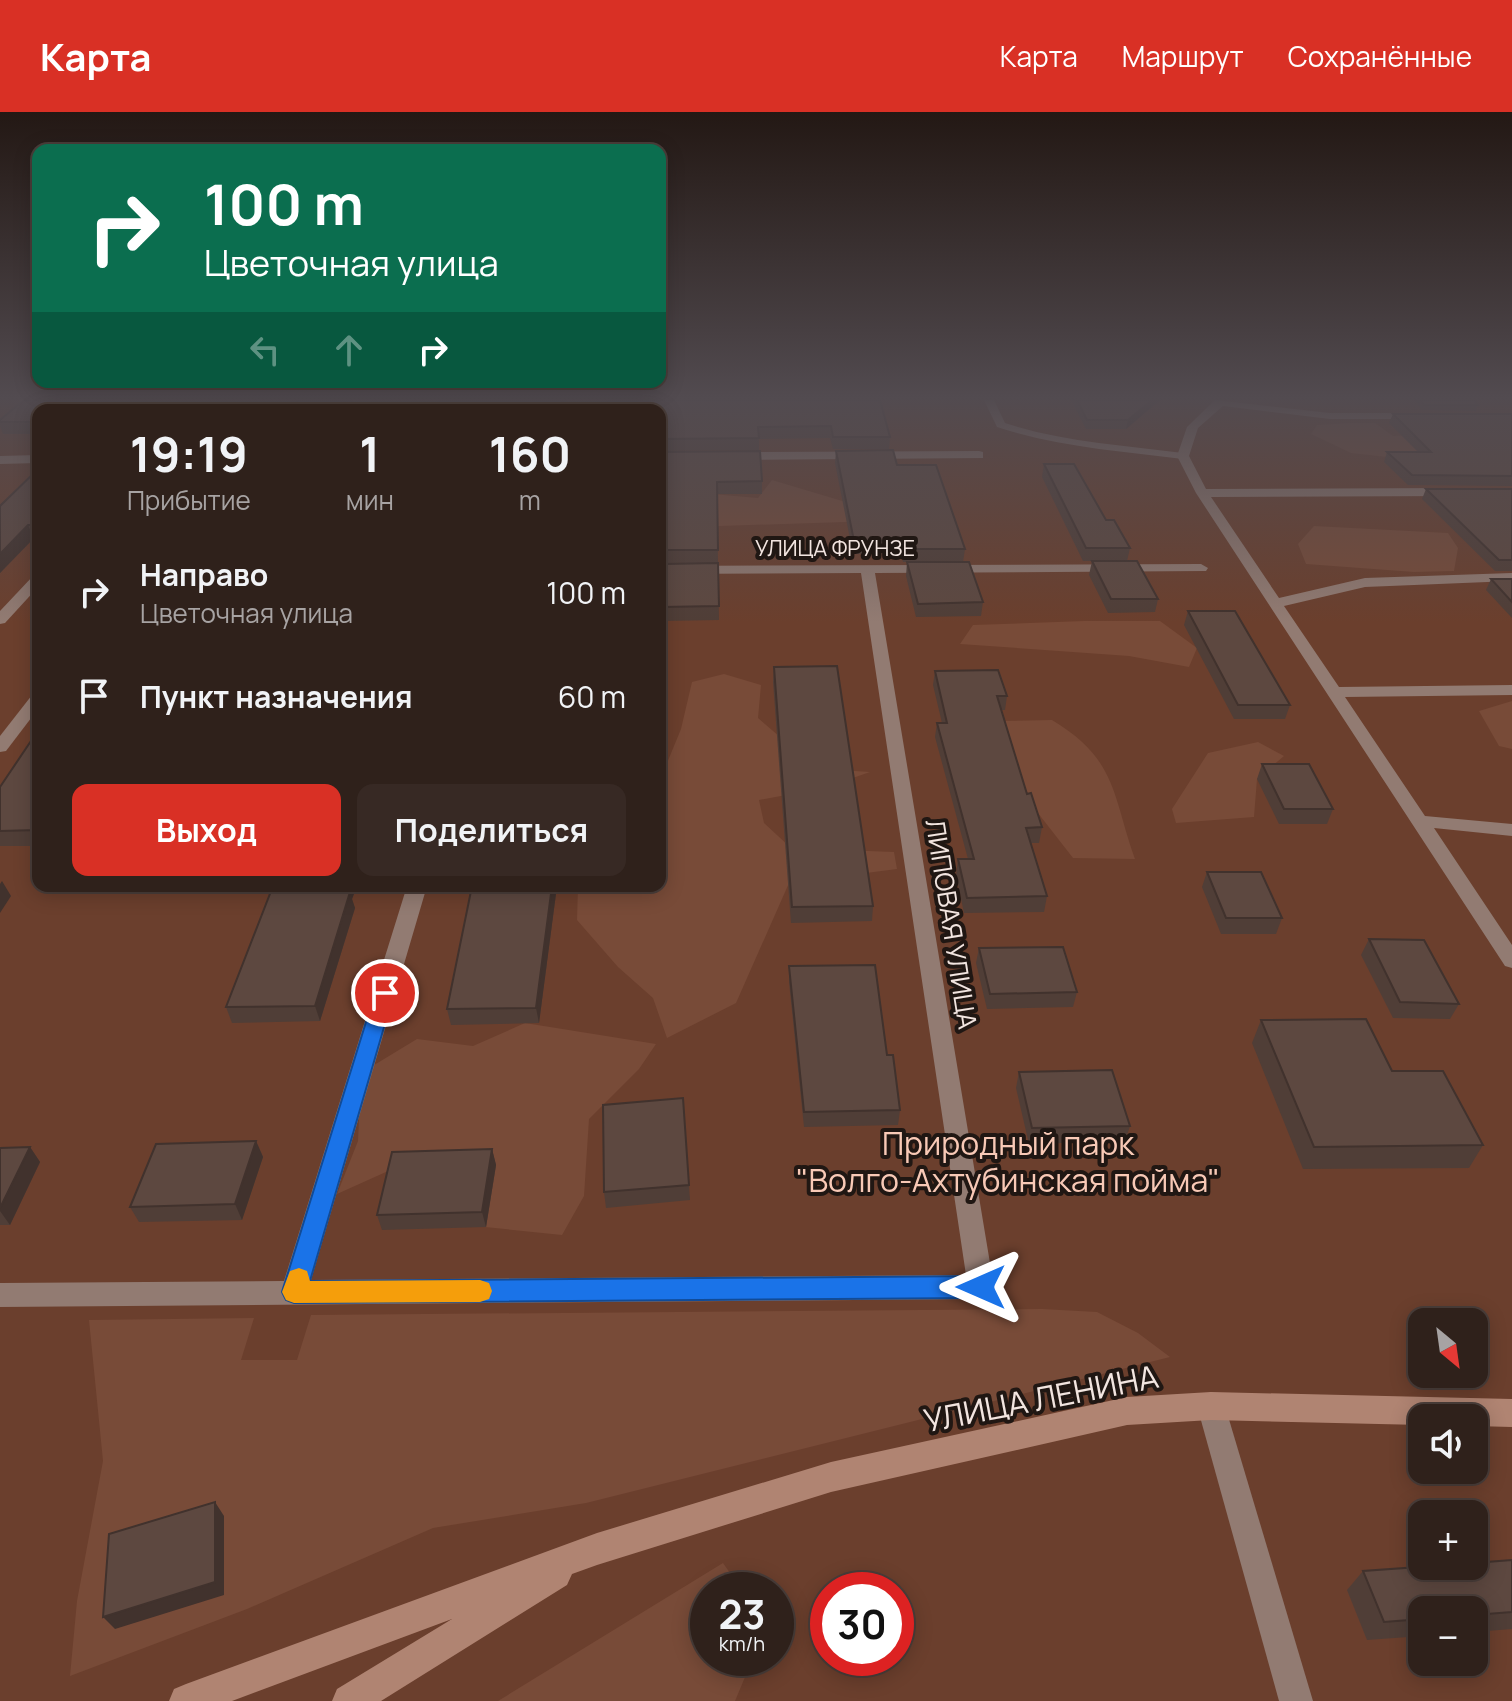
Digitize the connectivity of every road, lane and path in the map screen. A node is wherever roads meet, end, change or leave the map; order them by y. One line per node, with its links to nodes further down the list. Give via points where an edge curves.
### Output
1 (1192, 474): 3 (street)
2 (1465, 492): 3 (street)
3 (1202, 493): 9 (street)
4 (1201, 568): 6 (street, УЛИЦА ФРУНЗЕ)
5 (666, 570): 6 (street, УЛИЦА ФРУНЗЕ)
6 (867, 570): 19 (street, ЛИПОВАЯ УЛИЦА, via 981,1287)
7 (1512, 577): 9 (street, via 1380,578 1322,588)
8 (32, 585): 10 (street)
9 (1276, 604): 12 (street)
10 (0, 620)
11 (1512, 690): 12 (street)
12 (1335, 692): 15 (street)
13 (32, 706): 14 (street)
14 (0, 747)
15 (1417, 821): 16 (street); 18 (street)
16 (1512, 830)
17 (415, 892): 19 (street)
18 (1512, 961)
19 (294, 1292): 20 (street)
20 (0, 1295)
21 (1211, 1406): 22 (street, УЛИЦА ЛЕНИНА); 23 (street, УЛИЦА ЛЕНИНА, via 1127,1411 831,1477); 26 (street)
22 (1512, 1413)
23 (597, 1549): 24 (street); 25 (street)
24 (186, 1701)
25 (349, 1701)
26 (1296, 1701)

